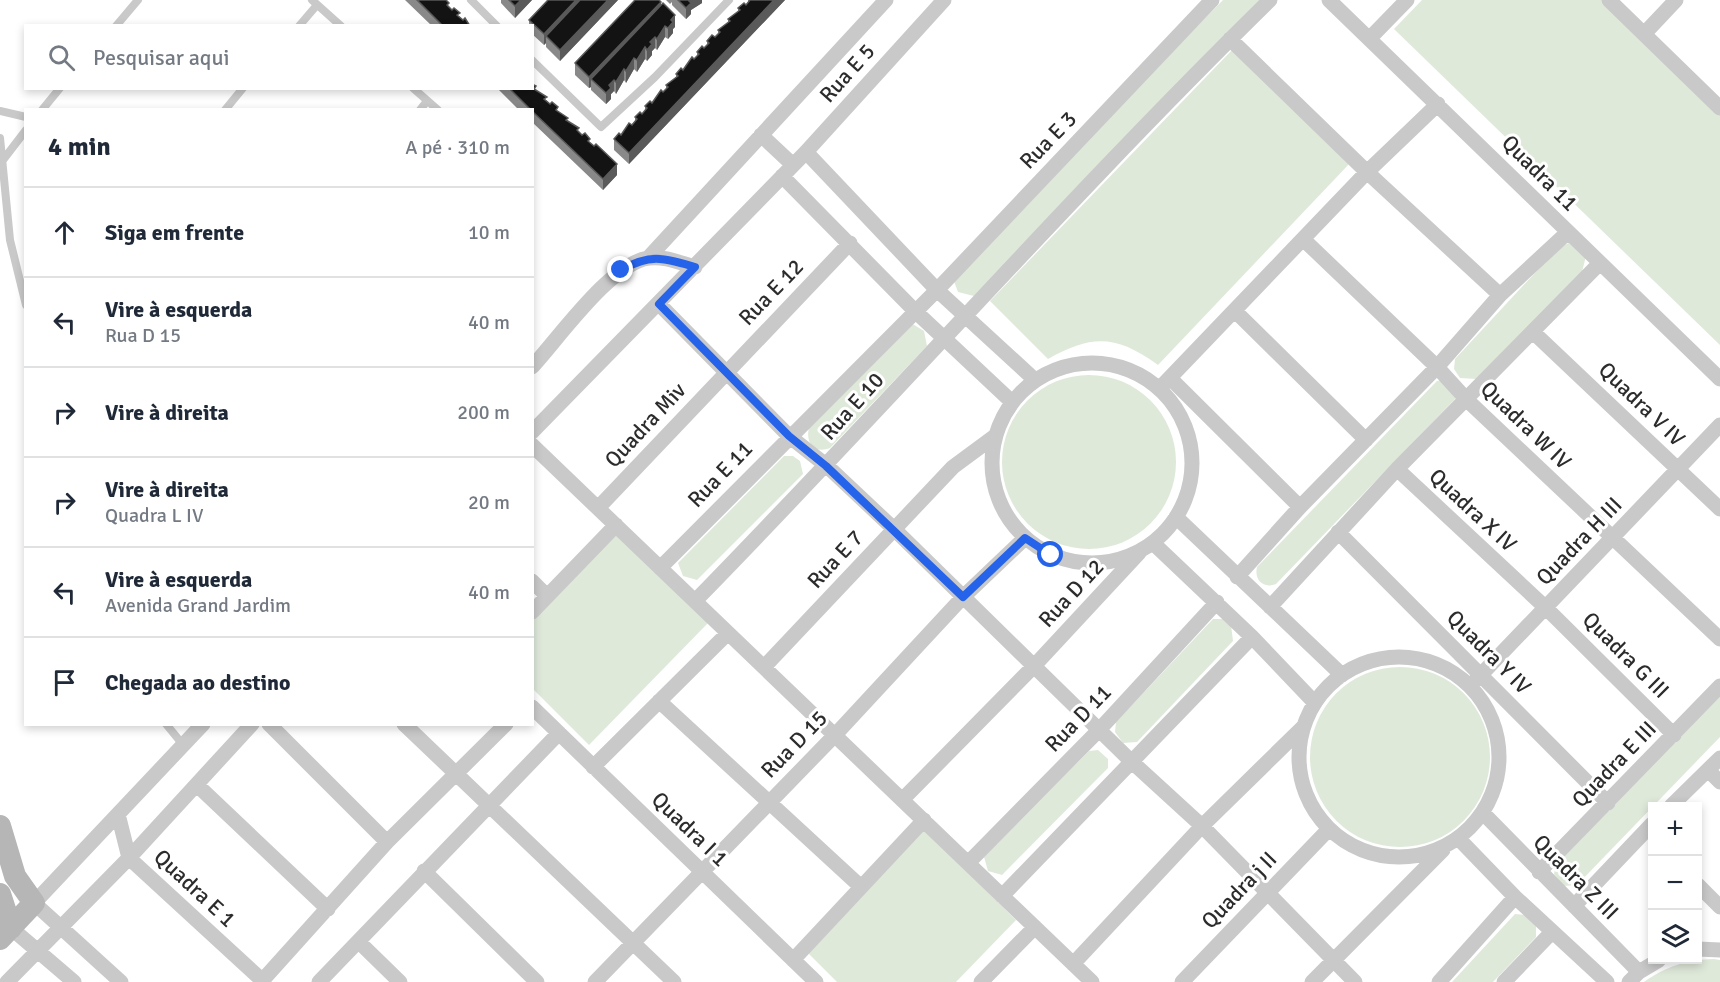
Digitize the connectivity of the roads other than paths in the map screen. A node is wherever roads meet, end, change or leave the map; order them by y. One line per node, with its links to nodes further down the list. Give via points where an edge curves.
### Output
1 (138, 0): 13 (lane)
2 (471, 0): 16 (lane)
3 (729, 0): 20 (lane, via 601,127)
4 (886, 0): 34 (street)
5 (944, 0): 36 (street, Rua E 5)
6 (1212, 0): 46 (street, Rua E 3)
7 (1270, 0): 18 (street, Rua E 10)
8 (1329, 0): 19 (street, Quadra 11)
9 (1407, 0): 19 (street)
10 (1609, 0): 17 (street)
11 (1676, 0): 17 (street)
12 (315, 2): 14 (lane); 15 (lane)
13 (118, 24)
14 (300, 24)
15 (339, 24)
16 (495, 24)
17 (1644, 34): 24 (street)
18 (1230, 39): 39 (street); 52 (street, Rua E 10)
19 (1370, 39): 26 (street, Quadra 11)
20 (534, 62)
21 (58, 90): 27 (lane)
22 (241, 90): 28 (lane)
23 (415, 90): 25 (lane)
24 (1717, 97)
25 (428, 101): 29 (lane); 30 (lane)
26 (1438, 104): 39 (street); 40 (street, Quadra 11)
27 (44, 108)
28 (227, 108)
29 (422, 108)
30 (436, 108)
31 (0, 111): 32 (lane)
32 (24, 117)
33 (24, 133): 37 (lane)
34 (761, 135): 38 (street); 43 (street)
35 (0, 138): 37 (lane)
36 (806, 152): 38 (street, Rua E 5); 46 (street)
37 (3, 160): 48 (lane, via 10,240)
38 (788, 171): 42 (street); 45 (street, Rua E 5)
39 (1367, 172): 41 (street); 47 (street)
40 (1568, 232): 44 (street, Quadra 11); 47 (street)
41 (1304, 240): 51 (street); 56 (street, Quadra W IV)
42 (850, 243): 50 (street); 57 (street, Rua E 12)
43 (648, 258): 45 (street, via 661,257); 55 (street, via 621,270)
44 (1600, 263): 53 (street); 58 (street, Quadra 11)
45 (695, 267): 49 (street, Rua E 5)
46 (937, 290): 50 (street, Rua E 3); 52 (street)
47 (1500, 295): 56 (street)
48 (24, 297)
49 (659, 304): 57 (street); 64 (street, Rua E 5)
50 (915, 311): 54 (street); 65 (street, Rua E 11)
51 (1235, 311): 60 (street); 67 (street)
52 (965, 317): 54 (street, Rua E 10); 59 (street)
53 (1533, 332): 61 (street); 71 (street, Quadra V IV)
54 (944, 338): 62 (street); 69 (street, Rua E 10)
55 (534, 365)
56 (1437, 367): 61 (street, Quadra W IV); 67 (street)
57 (725, 372): 65 (street); 73 (street, Quadra Miv)
58 (1720, 379)
59 (1035, 380): 60 (street, via 1061,367 1089,363 1118,366); 62 (street)
60 (1165, 383): 72 (street); 75 (street, via 1187,434 1191,455 1186,497)
61 (1467, 400): 70 (street); 80 (street, Quadra W IV)
62 (1012, 402): 66 (street)
63 (1720, 425): 71 (street, Quadra H III)
64 (534, 430)
65 (789, 436): 69 (street); 82 (street, Rua E 11)
66 (994, 436): 77 (street, Rua E 7, via 953,467); 79 (street, via 992,473 1002,509)
67 (1366, 440): 72 (street)
68 (534, 447): 73 (street)
69 (826, 466): 77 (street); 87 (street, Rua E 10)
70 (1397, 469): 78 (street); 90 (street, Quadra X IV)
71 (1677, 470): 74 (street, Quadra V IV); 80 (street, Quadra H III)
72 (1300, 507): 83 (street)
73 (598, 508): 76 (street)
74 (1720, 509)
75 (1176, 517): 81 (street); 83 (street)
76 (616, 525): 82 (street); 85 (street)
77 (894, 529): 86 (street); 96 (street, Rua E 7)
78 (1338, 532): 89 (street); 98 (street, Quadra Y IV)
79 (1025, 538): 81 (street, via 1051,555 1081,564 1112,562); 86 (street, Rua D 15)
80 (1613, 539): 90 (street, Quadra H III); 94 (street, Quadra W IV)
81 (1147, 547): 88 (street); 95 (street, Rua D 12)
82 (660, 568): 87 (street)
83 (1237, 577): 89 (street)
84 (534, 583): 85 (street)
85 (547, 596): 91 (street)
86 (963, 597): 95 (street); 113 (street, Rua D 15)
87 (695, 601): 92 (street)
88 (1217, 602): 93 (street); 111 (street, Rua D 11)
89 (1270, 607): 97 (street)
90 (1546, 608): 98 (street, Quadra H III); 114 (street, Quadra G III)
91 (534, 610)
92 (728, 633): 96 (street); 101 (street)
93 (1252, 637): 102 (street); 117 (street)
94 (1720, 639)
95 (1034, 666): 111 (street); 123 (street, Rua D 12)
96 (764, 667): 113 (street)
97 (1342, 675): 99 (street, via 1385,658 1408,658 1430,662); 102 (street)
98 (1481, 676): 99 (street, Quadra H III); 126 (street, Quadra Y IV)
99 (1469, 686): 128 (street, via 1493,725 1498,747 1493,792)
100 (1720, 686): 114 (street, Quadra E III)
101 (659, 700): 118 (street); 125 (street)
102 (1315, 703): 110 (street)
103 (534, 709): 112 (street, Quadra I 1)
104 (168, 726): 115 (lane)
105 (201, 726): 115 (street)
106 (250, 726): 122 (street)
107 (271, 726): 135 (street)
108 (406, 726): 120 (street)
109 (504, 726): 120 (street)
110 (1304, 728): 132 (street); 133 (street, via 1299,754 1302,782 1312,807)
111 (1099, 730): 117 (street); 138 (street, Rua D 11)
112 (559, 733): 118 (street, Quadra I 1); 127 (street)
113 (835, 735): 123 (street); 125 (street, Rua D 15)
114 (1674, 735): 126 (street, Quadra E III)
115 (184, 747): 129 (street)
116 (1720, 758): 119 (street)
117 (1132, 762): 132 (street); 146 (street)
118 (593, 766): 141 (street, Quadra I 1)
119 (1708, 770): 121 (street); 124 (street)
120 (456, 774): 127 (street); 135 (street)
121 (1720, 782)
122 (196, 785): 137 (street); 151 (street)
123 (902, 800): 130 (street)
124 (1676, 802)
125 (768, 803): 141 (street, Rua D 15); 142 (street)
126 (1608, 803): 140 (street, Quadra E III)
127 (491, 805): 139 (street); 157 (street)
128 (1483, 813): 136 (street); 140 (street, Quadra Z III)
129 (118, 814): 137 (street, Quadra E 1); 148 (street)
130 (924, 820): 138 (street); 142 (street)
131 (0, 826): 148 (street, via 15,876)
132 (1202, 826): 144 (street); 163 (street)
133 (1329, 829): 136 (street, via 1355,848 1386,857 1417,857); 144 (street, Quadra j II)
134 (1648, 834): 149 (street)
135 (387, 842): 151 (street)
136 (1453, 842): 147 (street); 162 (street)
137 (129, 858): 153 (street); 169 (street, Quadra E 1)
138 (968, 863): 146 (street)
139 (424, 871): 156 (street); 172 (street)
140 (1539, 872): 149 (street, Quadra Z III)
141 (703, 873): 157 (street, Rua D 15); 161 (street, Quadra I 1)
142 (860, 886): 161 (street)
143 (1702, 889): 150 (street)
144 (1268, 893): 162 (street); 178 (street, Quadra j II)
145 (0, 894): 155 (street)
146 (1002, 896): 152 (street)
147 (1515, 897): 154 (street); 181 (street)
148 (34, 903): 153 (street); 155 (street)
149 (1574, 906): 165 (street, Quadra Z III)
150 (1720, 908)
151 (328, 909): 169 (street)
152 (1035, 927): 163 (street); 176 (street)
153 (60, 928): 160 (street); 168 (street)
154 (1552, 932): 182 (street); 183 (street)
155 (6, 933): 160 (street)
156 (359, 942): 170 (street); 171 (street)
157 (633, 942): 173 (street, Rua D 15); 174 (street)
158 (1702, 949): 159 (street)
159 (1720, 950)
160 (38, 951): 166 (street); 167 (street)
161 (793, 960): 175 (street, Quadra I 1)
162 (1332, 961): 179 (street); 180 (street)
163 (1073, 964): 177 (street)
164 (1653, 964): 165 (street)
165 (1634, 977)
166 (7, 982)
167 (74, 982)
168 (121, 982)
169 (263, 982)
170 (319, 982)
171 (400, 982)
172 (537, 982)
173 (595, 982)
174 (674, 982)
175 (816, 982)
176 (981, 982)
177 (1092, 982)
178 (1182, 982)
179 (1312, 982)
180 (1355, 982)
181 (1439, 982)
182 (1504, 982)
183 (1606, 982)

